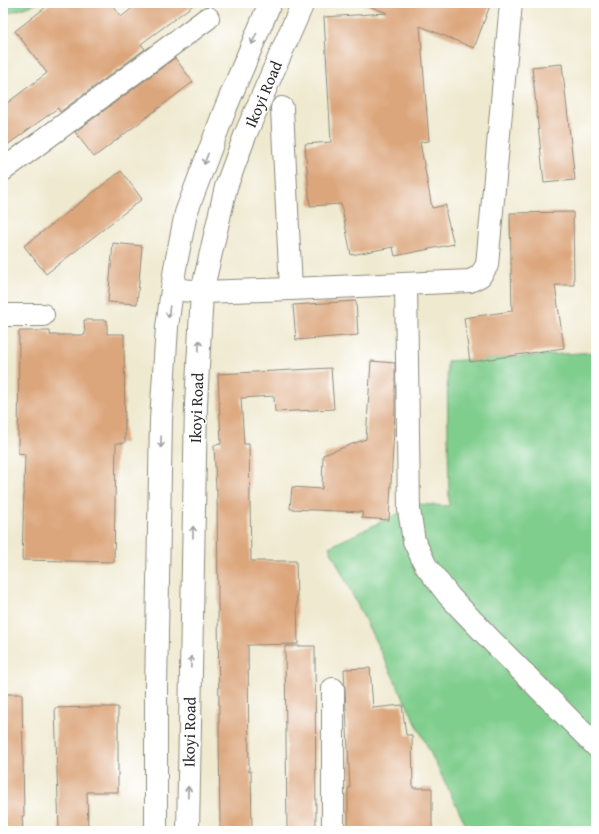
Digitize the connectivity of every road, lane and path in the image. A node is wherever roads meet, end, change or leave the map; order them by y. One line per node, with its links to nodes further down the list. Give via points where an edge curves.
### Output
1 (270, 3): 8 (main road, Ikoyi Road, one-way to 8, via 226,107 186,213)
2 (302, 3): 10 (main road, Ikoyi Road, via 226,186)
3 (511, 3): 7 (main road, via 487,265 480,276 470,281)
4 (208, 18): 6 (main road)
5 (282, 108): 9 (main road)
6 (3, 170)
7 (406, 284): 9 (main road); 14 (main road, via 408,510 414,541 426,566 449,596)
8 (172, 289): 10 (main road); 15 (main road, Ikoyi Road, one-way to 15, via 161,420)
9 (291, 289): 10 (main road)
10 (202, 292): 16 (main road, Ikoyi Road, one-way to 10, via 196,404)
11 (3, 315): 12 (main road)
12 (42, 315)
13 (333, 689): 17 (main road)
14 (596, 746)
15 (156, 831)
16 (188, 831)
17 (333, 831)

